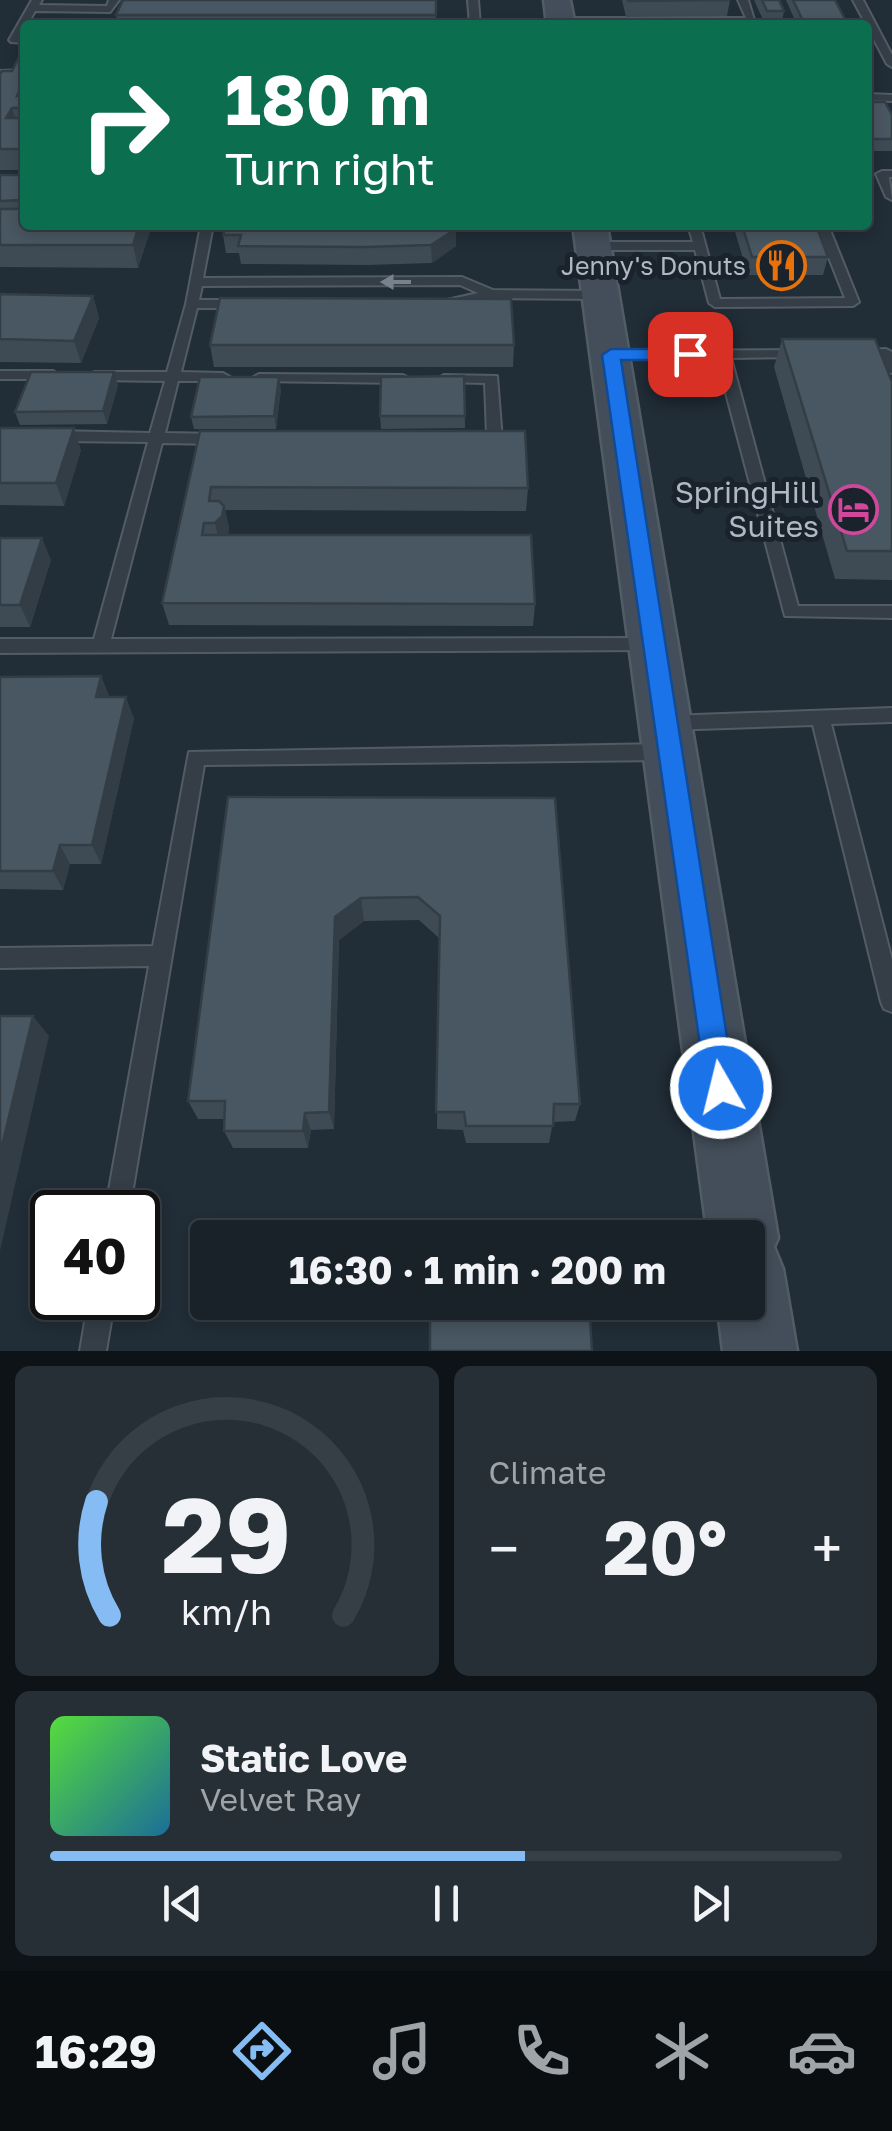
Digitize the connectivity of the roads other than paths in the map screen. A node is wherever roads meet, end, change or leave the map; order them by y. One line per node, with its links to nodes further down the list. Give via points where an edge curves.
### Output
1 (114, 0): 2 (lane, via 110,9)
2 (35, 4)
3 (559, 15): 4 (lane)
4 (720, 20)
5 (872, 26): 6 (lane)
6 (892, 64)
7 (892, 174): 8 (lane, via 882,174)
8 (892, 197)
9 (206, 230): 14 (lane)
10 (695, 230): 13 (lane)
11 (824, 230): 13 (lane, via 853,302 714,302)
12 (592, 236): 13 (lane); 16 (street)
13 (699, 246)
14 (197, 282): 15 (lane, one-way to 14, via 462,282); 18 (lane)
15 (492, 294): 16 (lane); 17 (lane)
16 (602, 295): 23 (street)
17 (442, 303)
18 (192, 304): 19 (lane); 26 (lane)
19 (254, 304)
20 (723, 354): 21 (lane); 23 (lane); 33 (lane, via 791,612)
21 (814, 354)
22 (850, 354): 24 (lane, via 886,354)
23 (611, 355): 34 (street)
24 (892, 368)
25 (0, 374): 26 (lane)
26 (170, 377): 27 (lane); 30 (lane)
27 (417, 379)
28 (436, 379): 32 (lane, via 492,379 496,440)
29 (36, 436): 30 (lane)
30 (156, 439): 31 (lane); 36 (lane)
31 (236, 439)
32 (456, 440)
33 (892, 612)
34 (655, 645): 36 (lane); 39 (street)
35 (0, 646): 36 (lane)
36 (100, 646)
37 (892, 715): 38 (lane)
38 (822, 720): 39 (lane); 42 (lane)
39 (669, 737): 40 (lane, via 196,757); 44 (street)
40 (162, 956): 41 (lane); 43 (lane)
41 (0, 958)
42 (892, 1002)
43 (121, 1190)
44 (740, 1220)
45 (98, 1320): 47 (lane)
46 (755, 1320): 48 (street)
47 (93, 1351)
48 (760, 1351)

